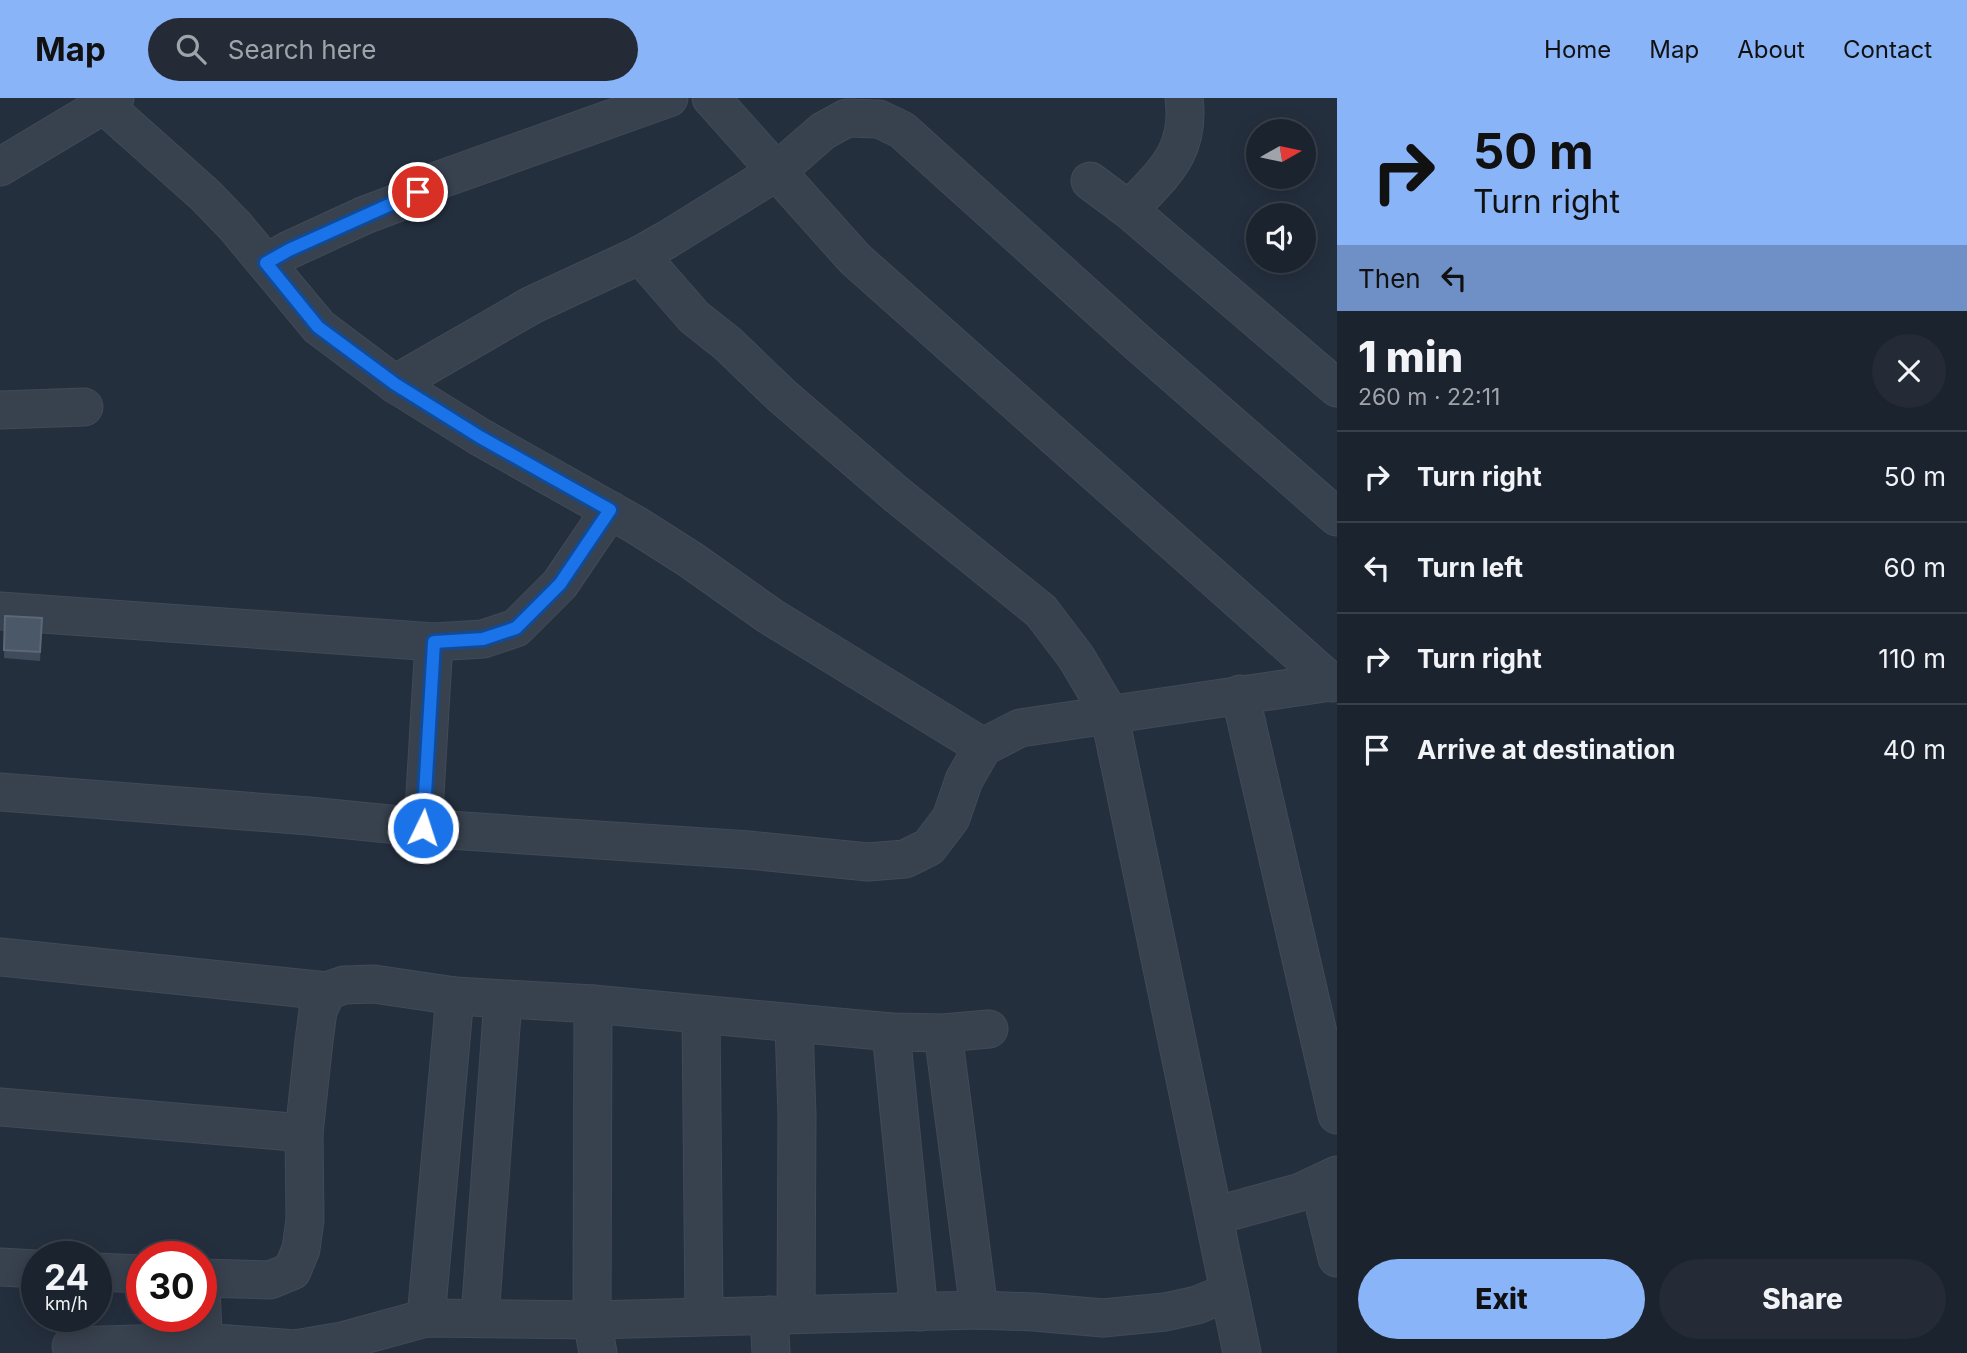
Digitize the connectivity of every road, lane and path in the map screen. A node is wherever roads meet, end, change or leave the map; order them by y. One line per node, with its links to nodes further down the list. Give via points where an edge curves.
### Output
1 (669, 98): 10 (street, via 439,180)
2 (711, 98): 6 (street)
3 (1184, 98): 8 (street, via 1181,149)
4 (105, 100): 5 (street); 10 (street, via 205,195)
5 (0, 167)
6 (776, 172): 9 (street); 16 (street, via 823,131 846,118 879,119 902,130); 19 (street, via 855,259)
7 (1090, 181): 8 (street)
8 (1129, 210): 12 (street)
9 (640, 255): 11 (street, via 532,305); 21 (street, via 694,317 896,495 1041,611 1076,657)
10 (266, 263): 11 (street, via 318,327)
11 (395, 384): 15 (street)
12 (1337, 388)
13 (84, 407): 14 (street)
14 (0, 410)
15 (610, 510): 18 (street, via 560,584 516,628 483,639); 22 (street, via 770,616)
16 (1337, 517)
17 (0, 611): 18 (street)
18 (434, 642): 24 (street)
19 (1335, 682): 20 (street)
20 (1240, 694): 21 (street); 36 (street)
21 (1109, 713): 22 (street, via 1020,728); 39 (street)
22 (983, 747): 24 (street, via 964,780 951,818 929,847 905,859 868,862)
23 (0, 792): 24 (street)
24 (423, 828)
25 (0, 957): 26 (street)
26 (327, 990): 27 (street, via 374,984); 37 (street, via 318,1011)
27 (455, 996): 28 (street); 50 (street)
28 (503, 1000): 29 (street); 49 (street)
29 (593, 1004): 30 (street); 51 (street)
30 (701, 1015): 31 (street); 48 (street)
31 (794, 1024): 33 (street); 47 (street, via 797,1116)
32 (989, 1028): 34 (street)
33 (891, 1032): 34 (street); 46 (street)
34 (943, 1032): 45 (street)
35 (0, 1107): 37 (street)
36 (1337, 1115)
37 (304, 1133): 43 (street, via 305,1220 292,1271 270,1280)
38 (1328, 1179): 39 (street, via 1301,1192); 40 (street)
39 (1214, 1216): 44 (street)
40 (1337, 1258)
41 (0, 1267): 42 (street)
42 (21, 1268)
43 (217, 1278)
44 (1228, 1292): 45 (street, via 1165,1312 1103,1318); 55 (street)
45 (979, 1310): 46 (street)
46 (919, 1312): 47 (street)
47 (783, 1314): 48 (street); 54 (street)
48 (704, 1316): 51 (street)
49 (481, 1317): 50 (street); 51 (street)
50 (426, 1318): 53 (street, via 295,1349)
51 (595, 1336)
52 (70, 1338): 53 (street)
53 (203, 1348)
54 (771, 1353)
55 (1242, 1353)

